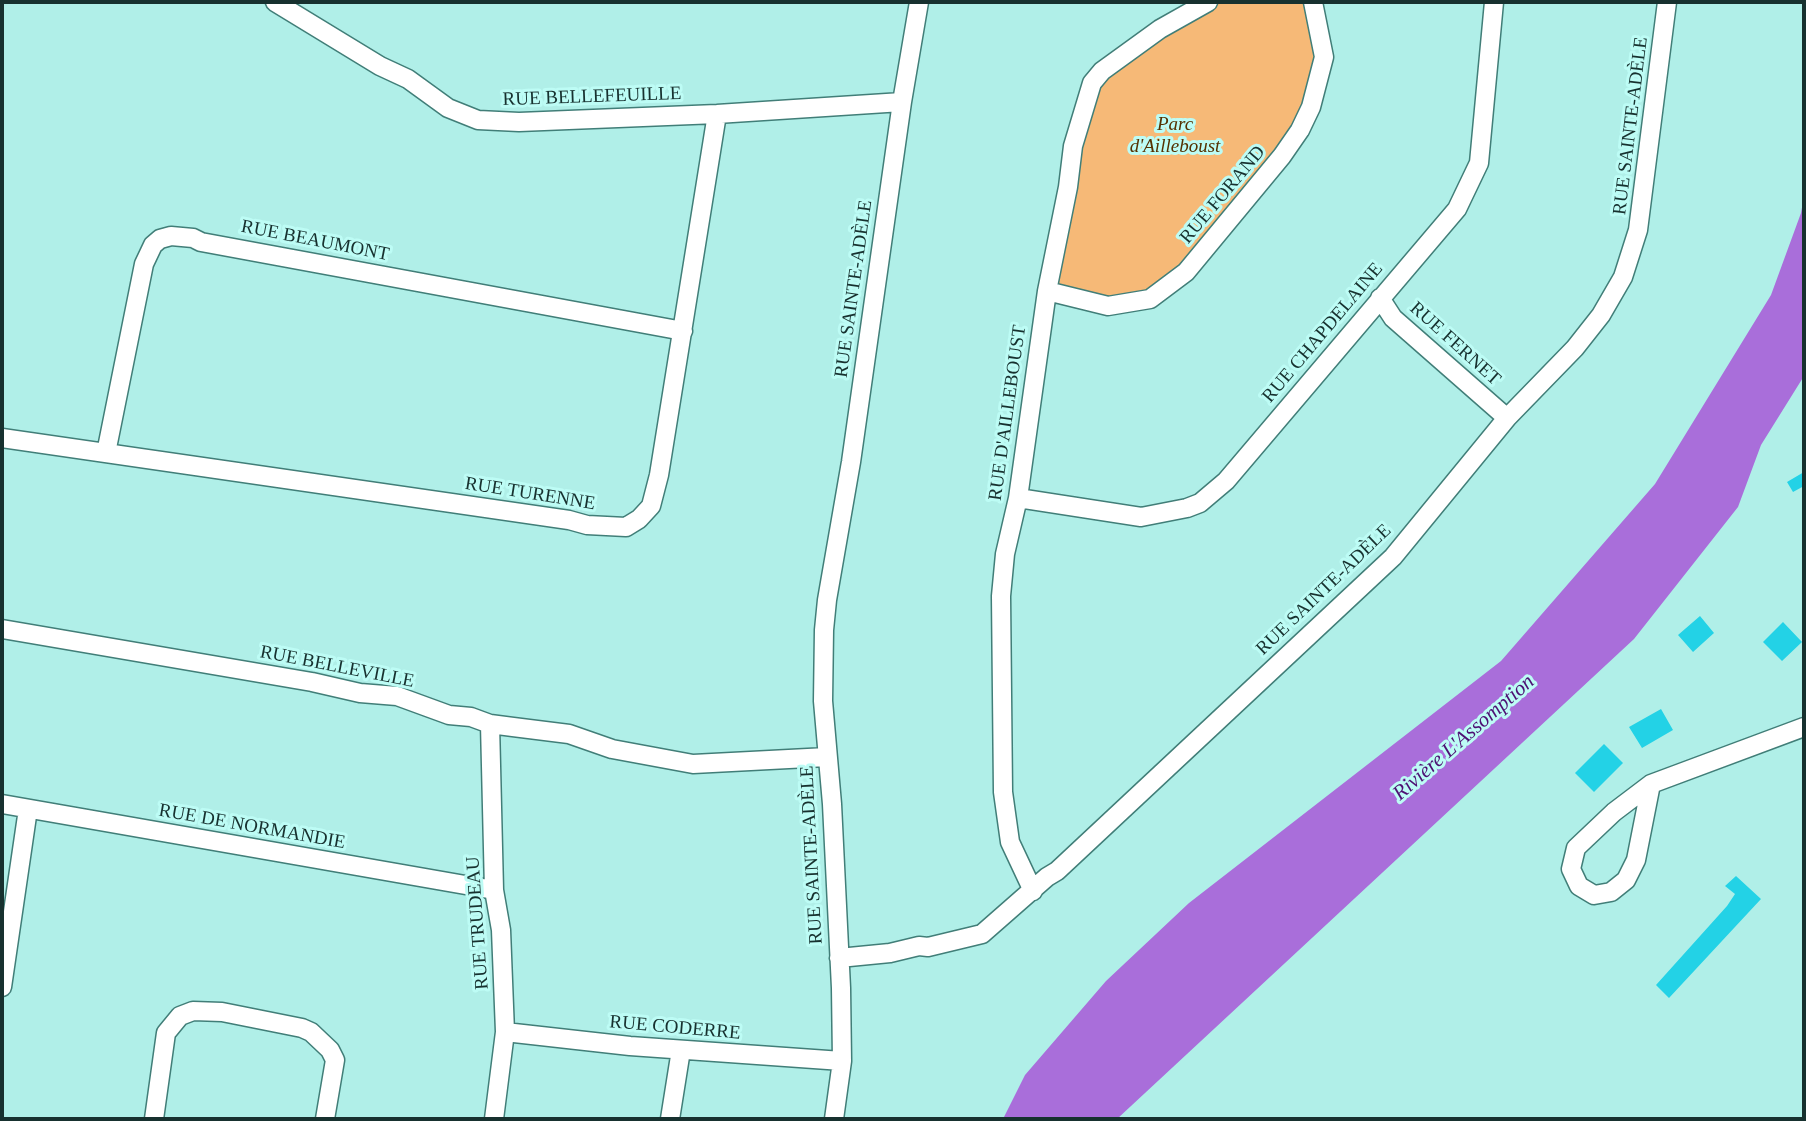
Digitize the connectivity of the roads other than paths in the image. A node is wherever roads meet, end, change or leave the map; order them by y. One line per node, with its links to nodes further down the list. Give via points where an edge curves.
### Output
1 (275, 2): 8 (street, RUE BELLEFEUILLE, via 449,108 478,120)
2 (919, 2): 7 (street, RUE SAINTE-ADÈLE)
3 (1208, 2): 9 (street, RUE D'AILLEBOUST, via 1124,54 1092,83 1073,146)
4 (1313, 2): 9 (street, RUE FORAND, via 1324,57 1311,107 1282,156 1186,272 1150,299 1108,306)
5 (1494, 2): 10 (street, RUE CHAPDELAINE, via 1476,170 1448,222)
6 (1667, 2): 12 (street, RUE SAINTE-ADÈLE, via 1641,220 1623,276 1575,348)
7 (902, 102): 8 (street, RUE BELLEFEUILLE); 19 (street, RUE SAINTE-ADÈLE, via 827,600 823,701)
8 (718, 114): 11 (street, RUE TURENNE)
9 (1047, 291): 15 (street, RUE D'AILLEBOUST)
10 (1380, 298): 12 (street, RUE FERNET, via 1392,318); 15 (street, RUE CHAPDELAINE, via 1226,481 1200,503 1141,517)
11 (683, 331): 14 (street, RUE TURENNE, via 651,506 626,527 587,525); 14 (street, RUE BEAUMONT, via 171,236 153,245 144,264)
12 (1507, 418): 24 (street, RUE SAINTE-ADÈLE, via 1393,557)
13 (2, 438): 14 (street, RUE TURENNE)
14 (106, 453)
15 (1018, 498): 24 (street, RUE D'AILLEBOUST, via 1001,596 1003,792 1010,842)
16 (2, 629): 17 (street, RUE BELLEVILLE, via 397,696)
17 (490, 724): 19 (street, RUE BELLEVILLE, via 569,734 612,749 693,764); 23 (street, RUE TRUDEAU)
18 (1804, 727): 20 (street)
19 (827, 757): 25 (street, RUE SAINTE-ADÈLE)
20 (1651, 784): 20 (street, via 1576,848 1570,869 1579,886 1594,895 1611,892 1626,880 1636,859)
21 (2, 804): 22 (street, RUE DE NORMANDIE)
22 (28, 809): 23 (street, RUE DE NORMANDIE); 26 (street)
23 (494, 890): 27 (street, RUE TRUDEAU, via 501,930)
24 (1033, 891): 25 (street, RUE SAINTE-ADÈLE, via 982,934 928,947)
25 (839, 958): 29 (street, RUE SAINTE-ADÈLE)
26 (3, 976)
27 (506, 1032): 28 (street, RUE CODERRE); 32 (street, RUE TRUDEAU)
28 (681, 1050): 29 (street, RUE CODERRE); 33 (street)
29 (842, 1060): 34 (street, RUE SAINTE-ADÈLE)
30 (153, 1119): 31 (street, via 166,1033 180,1016 193,1011 222,1012 311,1032 335,1060)
31 (325, 1119)
32 (494, 1119)
33 (670, 1119)
34 (834, 1119)

